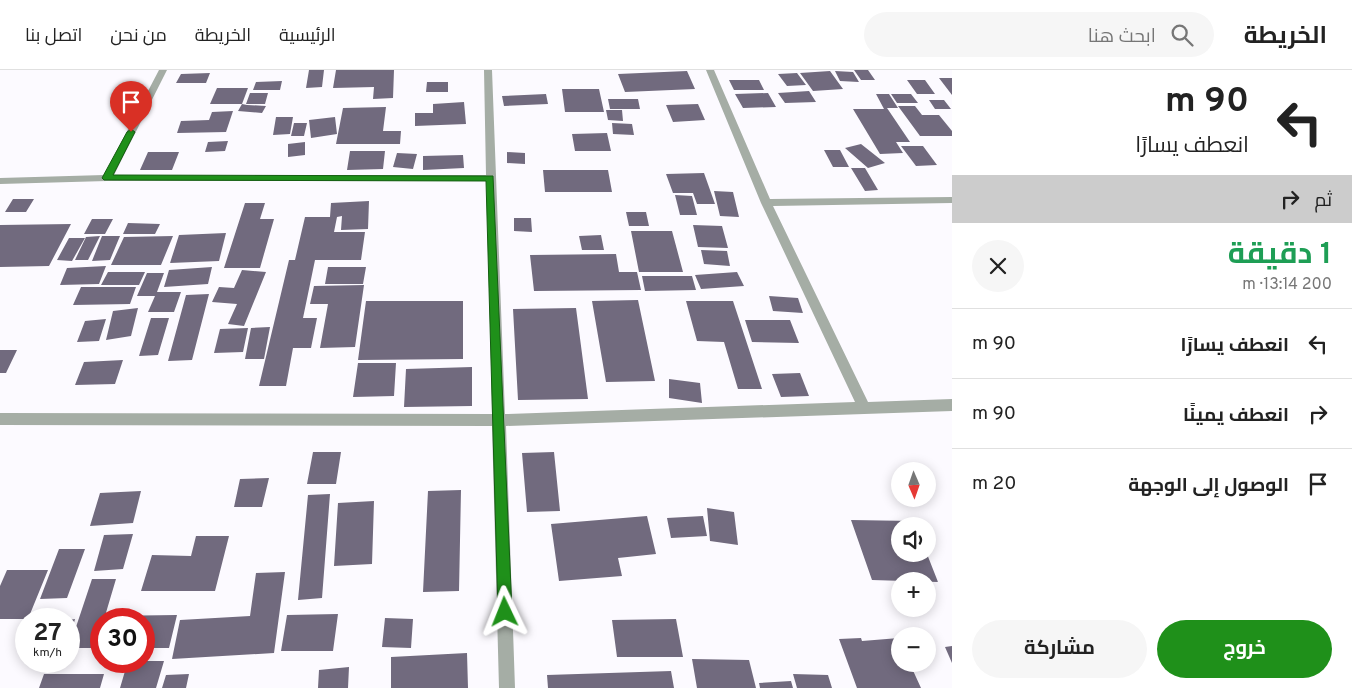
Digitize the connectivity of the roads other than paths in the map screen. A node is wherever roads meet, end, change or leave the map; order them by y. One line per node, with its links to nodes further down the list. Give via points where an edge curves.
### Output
1 (163, 70): 4 (street)
2 (488, 70): 5 (street)
3 (710, 70): 9 (street)
4 (107, 178): 5 (street); 6 (street)
5 (490, 178): 13 (street)
6 (4, 181): 7 (street)
7 (0, 192)
8 (952, 200): 9 (street)
9 (766, 203): 11 (street)
10 (952, 405): 11 (street)
11 (865, 409): 13 (street)
12 (0, 419): 13 (street)
13 (499, 420): 14 (street)
14 (508, 688)

